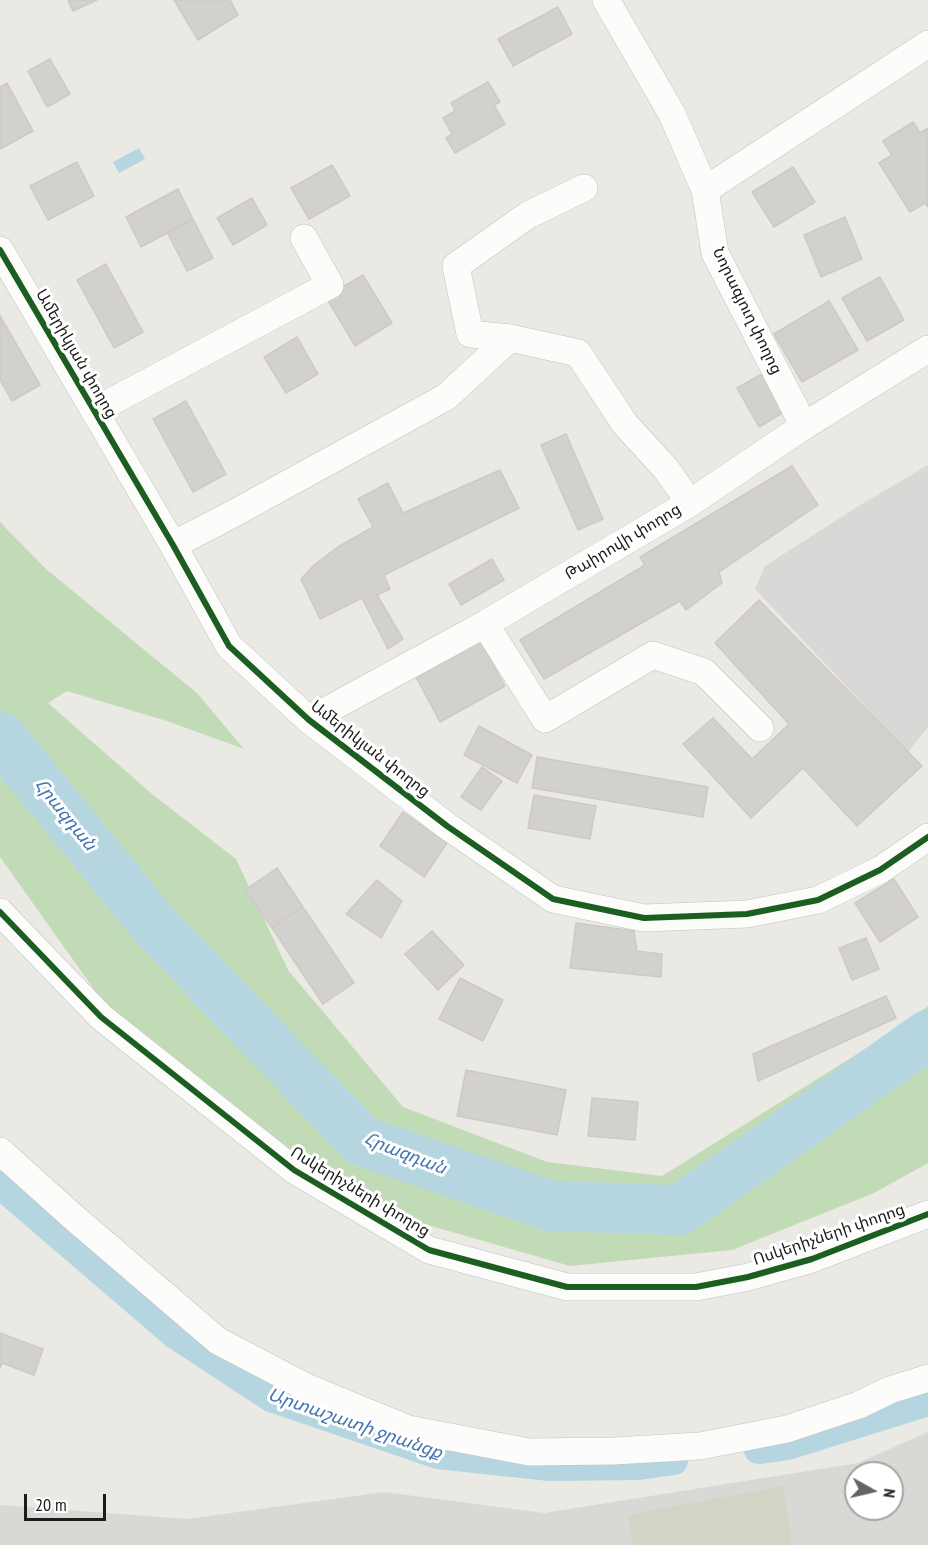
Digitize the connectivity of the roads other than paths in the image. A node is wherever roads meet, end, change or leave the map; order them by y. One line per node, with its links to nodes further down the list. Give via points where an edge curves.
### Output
1 (606, 0): 4 (street, Նորագյուղ փողոց, via 672,114)
2 (928, 44): 4 (street)
3 (584, 188): 7 (street, via 528,215 456,266 470,334)
4 (705, 190): 10 (street, Նորագյուղ փողոց, via 716,253)
5 (304, 238): 9 (street, via 330,285)
6 (0, 250): 9 (street, Ամերիկյան փողոց)
7 (510, 338): 11 (street, via 578,353 625,424 666,469); 12 (street, via 446,397)
8 (928, 350): 10 (street, Թաիրովի փողոց)
9 (94, 411): 12 (street, Ամերիկյան փողոց)
10 (804, 426): 11 (street, Թաիրովի փողոց)
11 (690, 503): 13 (street, Թաիրովի փողոց)
12 (173, 545): 14 (street, Ամերիկյան փողոց, via 229,646)
13 (485, 624): 14 (street, Թաիրովի փողոց); 15 (street, via 544,719 653,655 704,672)
14 (309, 720): 16 (street, Ամերիկյան փողոց, via 447,826 553,899 644,918 747,914 818,900 880,870)
15 (760, 728)
16 (928, 837)
17 (0, 912): 19 (street, Ոսկերիչների փողոց, via 101,1017 285,1163 429,1250 567,1287 696,1287 748,1278 812,1259)
18 (0, 1151): 20 (street, via 218,1341 306,1387 408,1429 529,1452 700,1446 787,1429)
19 (928, 1214)
20 (928, 1378)

